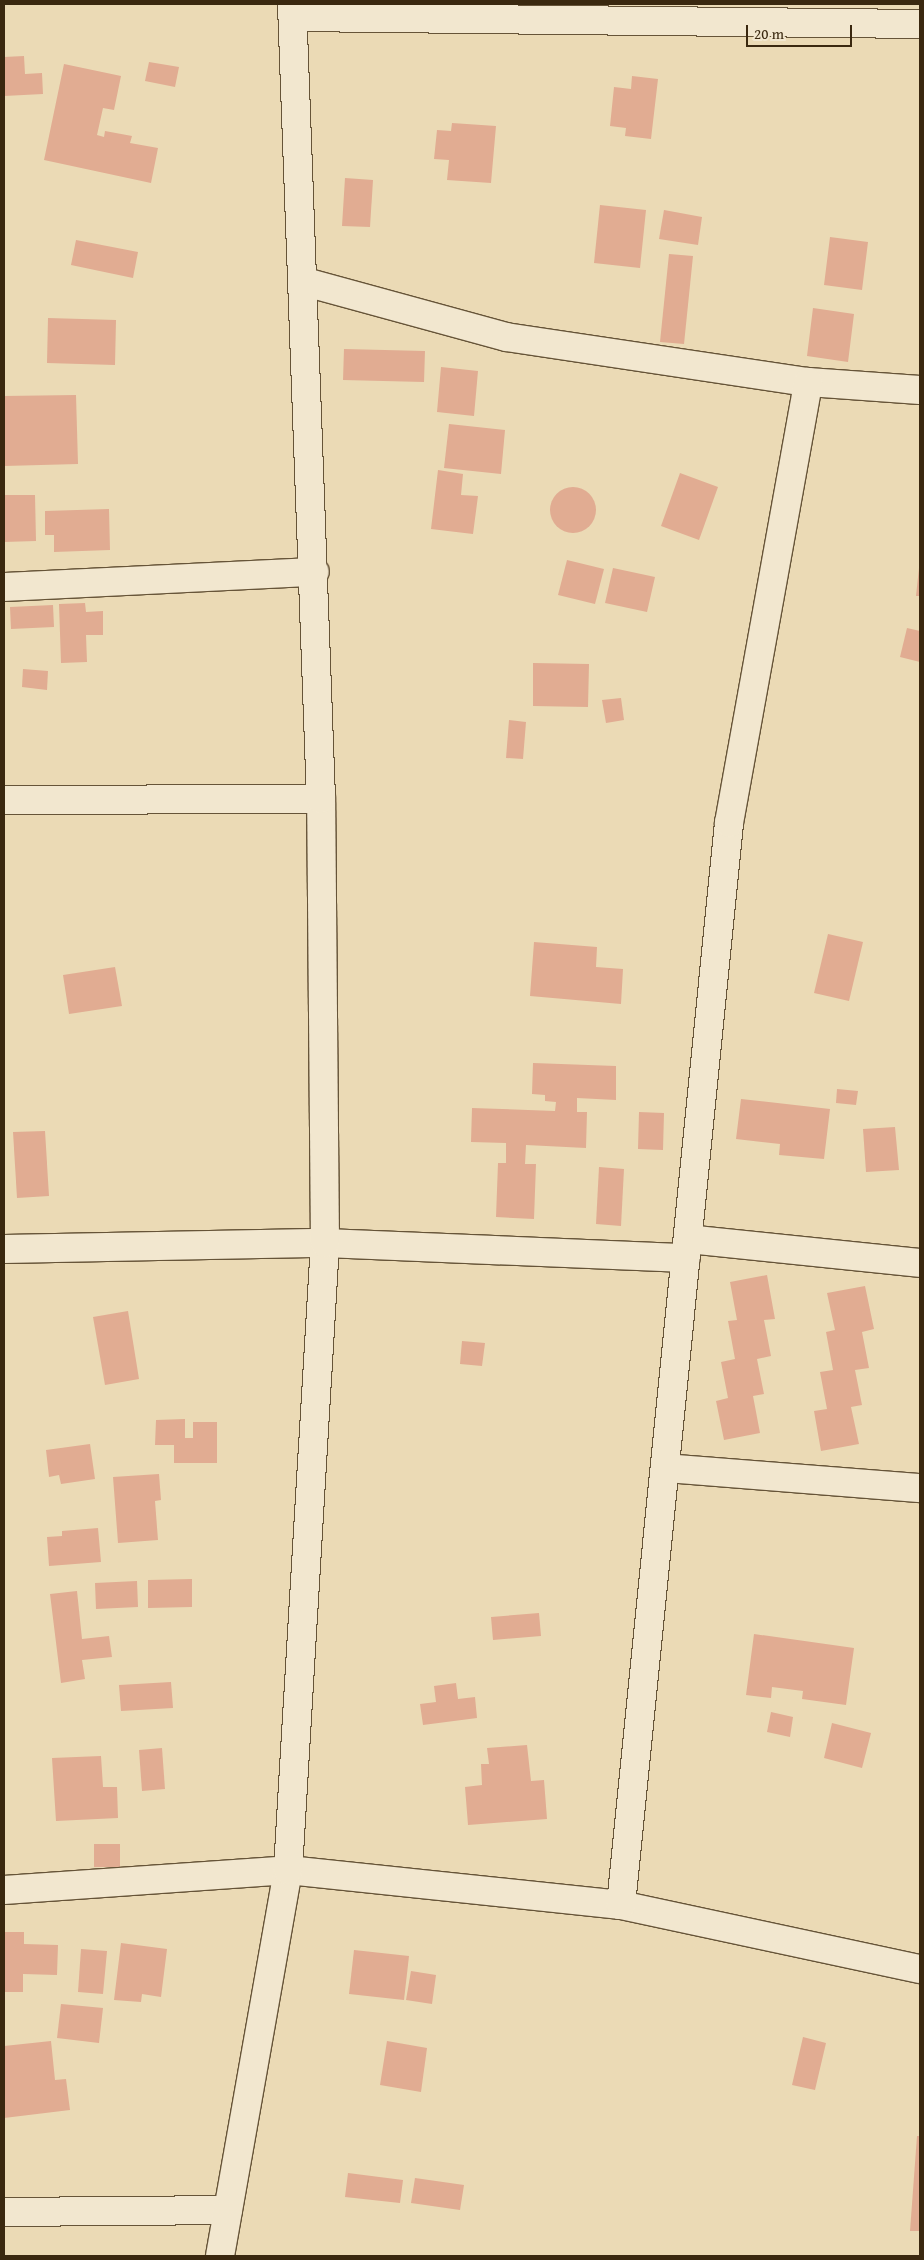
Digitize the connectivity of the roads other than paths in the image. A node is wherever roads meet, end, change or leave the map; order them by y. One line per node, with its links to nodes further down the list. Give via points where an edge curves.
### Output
1 (293, 10): 2 (street); 3 (street)
2 (920, 24)
3 (305, 282): 4 (street, via 506,337); 6 (street)
4 (808, 382): 5 (street); 11 (street, via 729,824)
5 (920, 390)
6 (315, 572): 7 (street); 8 (street)
7 (4, 587)
8 (321, 799): 9 (street); 10 (street)
9 (4, 800)
10 (325, 1243): 11 (street); 12 (street); 16 (street)
11 (687, 1248): 13 (street); 14 (street)
12 (4, 1249)
13 (920, 1263)
14 (665, 1468): 15 (street); 18 (street)
15 (920, 1488)
16 (288, 1870): 17 (street); 18 (street); 20 (street)
17 (4, 1890)
18 (621, 1905): 19 (street)
19 (920, 1969)
20 (228, 2210): 21 (street); 22 (street)
21 (4, 2212)
22 (220, 2256)

